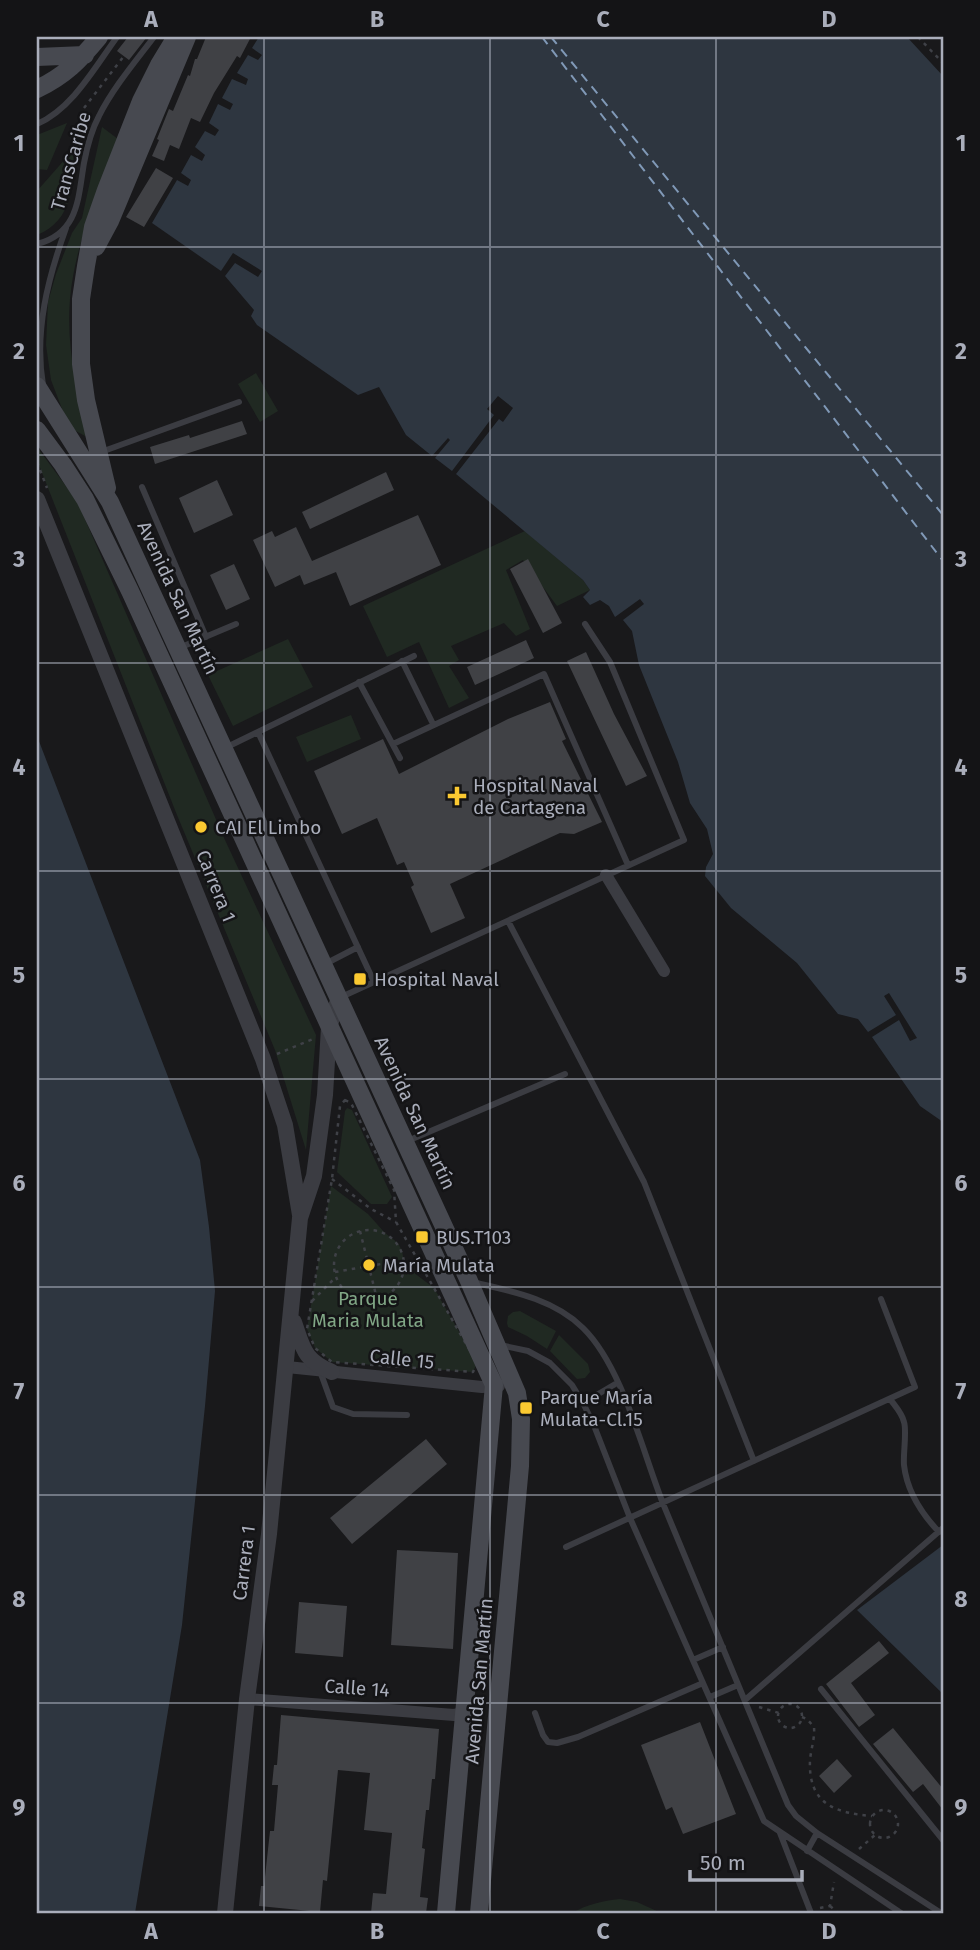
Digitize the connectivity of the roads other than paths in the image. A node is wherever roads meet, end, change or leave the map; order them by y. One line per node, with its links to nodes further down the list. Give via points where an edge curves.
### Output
1 (99, 37): 7 (main road)
2 (106, 37): 7 (lane)
3 (117, 37): 10 (lane, TransCaribe, via 69,102)
4 (154, 37): 11 (lane, TransCaribe, via 94,127 75,212)
5 (176, 37): 13 (main road, via 141,101 106,190)
6 (187, 37): 13 (main road)
7 (85, 54): 8 (main road); 9 (main road, via 69,70)
8 (37, 57)
9 (37, 89)
10 (37, 124)
11 (67, 226): 12 (lane, TransCaribe); 16 (lane, TransCaribe, via 43,310 41,374)
12 (37, 244)
13 (86, 266): 18 (main road, via 81,299 82,364)
14 (37, 387): 16 (main road, Avenida San Martín)
15 (239, 402): 18 (lane)
16 (47, 405): 18 (main road, Avenida San Martín)
17 (37, 430): 19 (main road)
18 (90, 456): 19 (lane); 25 (main road, Avenida San Martín)
19 (63, 465): 42 (main road, via 130,591)
20 (142, 487): 24 (lane)
21 (42, 493): 45 (street, Carrera 1, via 263,1059 285,1125)
22 (585, 624): 34 (lane, via 610,662 684,839)
23 (236, 625): 24 (lane)
24 (206, 637): 25 (lane)
25 (178, 648): 32 (main road, Avenida San Martín)
26 (414, 656): 27 (lane)
27 (402, 662): 28 (lane); 29 (lane)
28 (359, 682): 30 (lane); 31 (lane)
29 (433, 724): 31 (lane); 34 (lane, via 544,674)
30 (258, 732): 32 (lane); 37 (lane)
31 (393, 744): 33 (lane)
32 (224, 749): 38 (main road, Avenida San Martín)
33 (400, 758)
34 (628, 865): 35 (lane)
35 (607, 875): 36 (lane); 39 (street)
36 (508, 920): 40 (lane); 58 (lane, via 643,1182)
37 (358, 947): 38 (lane); 40 (lane)
38 (324, 965): 41 (main road, Avenida San Martín)
39 (664, 971)
40 (374, 982): 41 (lane)
41 (339, 998): 42 (street, Carrera 1); 44 (main road, Avenida San Martín)
42 (324, 1032): 45 (street, Carrera 1, via 325,1096 314,1176); 54 (main road)
43 (565, 1074): 44 (lane)
44 (405, 1142): 46 (main road, Avenida San Martín)
45 (300, 1218): 48 (street, Carrera 1)
46 (469, 1281): 49 (main road, Avenida San Martín); 53 (lane, via 521,1294 566,1314 603,1353)
47 (881, 1299): 55 (lane, via 915,1387)
48 (292, 1316): 50 (street, Carrera 1); 51 (street, via 304,1353)
49 (498, 1345): 52 (main road, Avenida San Martín); 56 (lane, via 528,1351 550,1363)
50 (287, 1367): 51 (street, Calle 15); 69 (street, Carrera 1)
51 (326, 1371): 54 (street, Calle 15); 57 (lane, via 333,1407 353,1414)
52 (512, 1380): 54 (street, Calle 15); 81 (main road, Avenida San Martín, via 521,1419 520,1466)
53 (617, 1383): 56 (lane); 59 (lane)
54 (494, 1385): 71 (main road, Avenida San Martín)
55 (890, 1399): 58 (lane); 61 (lane, via 905,1426 908,1485 921,1511)
56 (583, 1403): 60 (lane)
57 (407, 1415)
58 (754, 1461): 59 (lane)
59 (663, 1503): 60 (lane); 63 (lane)
60 (630, 1518): 62 (lane); 64 (lane)
61 (941, 1530): 70 (lane)
62 (566, 1548)
63 (723, 1647): 64 (lane); 66 (lane)
64 (693, 1660): 65 (lane)
65 (703, 1683): 68 (lane); 72 (lane, via 557,1743 548,1742)
66 (738, 1685): 68 (lane); 70 (lane)
67 (821, 1689): 75 (lane)
68 (710, 1697): 73 (lane, via 764,1821)
69 (247, 1699): 71 (street, Calle 14); 79 (street, Carrera 1)
70 (746, 1699): 74 (lane, via 788,1805)
71 (464, 1713): 80 (main road, Avenida San Martín)
72 (535, 1713)
73 (779, 1832): 76 (lane); 78 (lane)
74 (817, 1833): 76 (lane); 84 (lane)
75 (943, 1840)
76 (807, 1851): 77 (lane)
77 (889, 1905): 82 (lane); 83 (lane)
78 (810, 1911)
79 (226, 1913)
80 (446, 1913)
81 (479, 1913)
82 (887, 1913)
83 (901, 1913)
84 (941, 1913)

